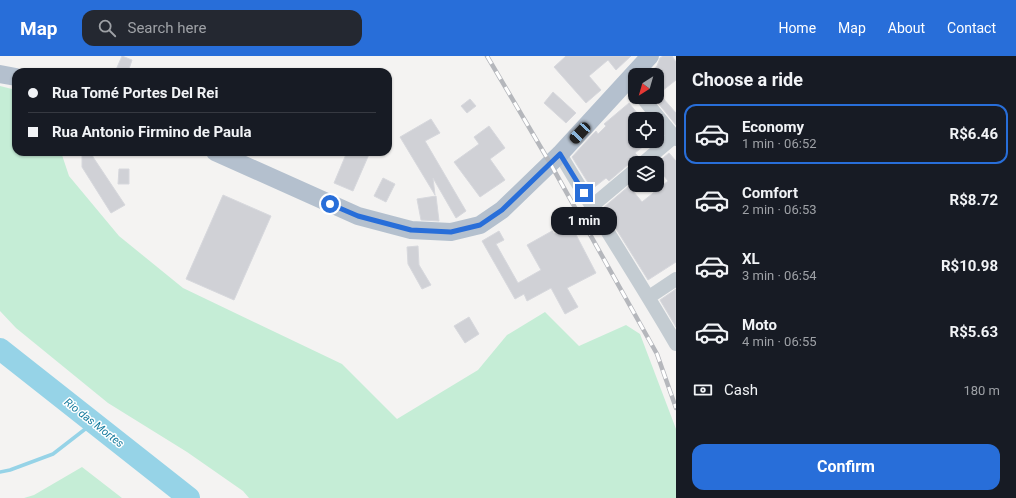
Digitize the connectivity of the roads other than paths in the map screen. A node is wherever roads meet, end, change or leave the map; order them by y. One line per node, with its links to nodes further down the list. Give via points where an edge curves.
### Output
1 (650, 56): 2 (main road)
2 (642, 68)
3 (0, 74): 4 (main road)
4 (12, 76)
5 (628, 88): 8 (main road)
6 (648, 104): 7 (street)
7 (675, 137): 10 (street)
8 (560, 154): 9 (main road, via 502,210 480,225 451,232 411,230 358,216); 12 (street)
9 (224, 156)
10 (652, 156)
11 (628, 176): 12 (street)
12 (592, 206): 14 (street)
13 (676, 279): 14 (street)
14 (649, 297): 15 (street)
15 (676, 344)

